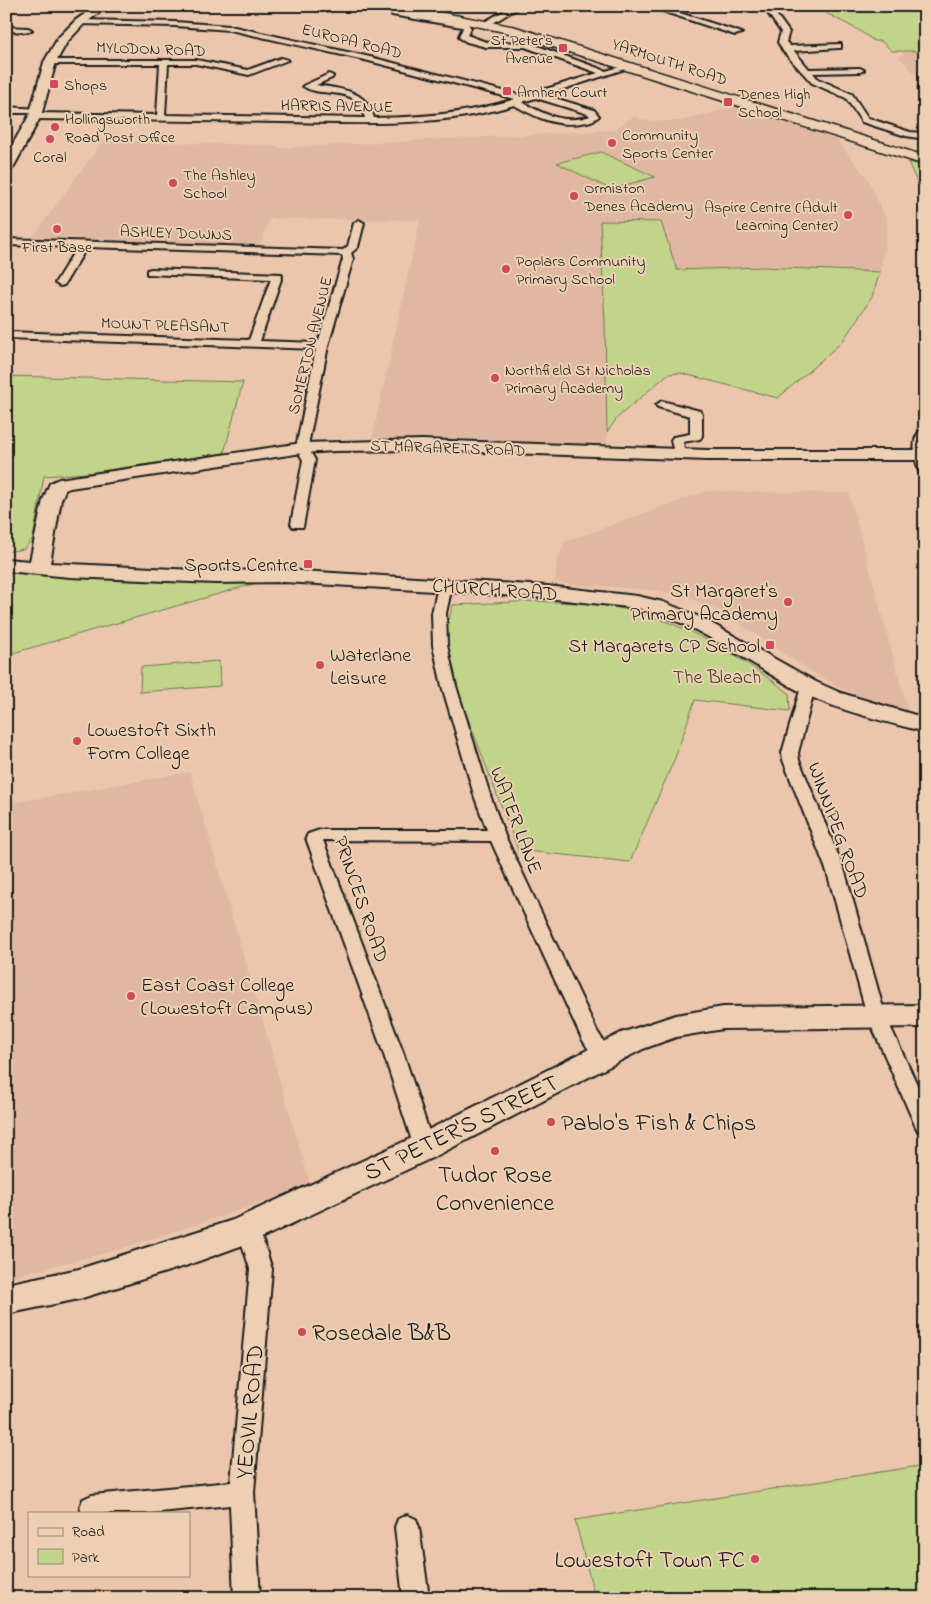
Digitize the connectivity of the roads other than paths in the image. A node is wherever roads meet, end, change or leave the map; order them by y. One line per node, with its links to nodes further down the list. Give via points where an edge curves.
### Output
1 (103, 6): 7 (street)
2 (384, 6): 6 (highway, YARMOUTH ROAD)
3 (518, 6): 8 (street)
4 (650, 6): 11 (street)
5 (766, 6): 13 (street, via 785,32 782,42)
6 (401, 9): 8 (highway, YARMOUTH ROAD); 20 (street, YARMOUTH ROAD, via 395,13 464,25 467,28 463,36 468,40 489,45 526,45)
7 (80, 22): 16 (street, via 62,40); 23 (street, EUROPA ROAD, via 230,28 370,59)
8 (485, 24): 17 (highway, YARMOUTH ROAD)
9 (6, 29): 10 (street)
10 (28, 30)
11 (738, 34)
12 (838, 46): 13 (street)
13 (786, 49): 19 (street)
14 (284, 60): 15 (street, MYLODON ROAD, via 247,74 196,62)
15 (164, 61): 16 (street, MYLODON ROAD); 27 (street)
16 (50, 62): 26 (street)
17 (630, 66): 20 (street, HARRIS AVENUE); 30 (highway, YARMOUTH ROAD)
18 (860, 70): 19 (street)
19 (807, 72): 29 (street, via 819,84 850,96 866,120)
20 (605, 73): 22 (street, HARRIS AVENUE)
21 (328, 76): 28 (street, via 303,87 347,94 361,100)
22 (536, 95): 23 (street, HARRIS AVENUE); 24 (street, via 595,116 556,123)
23 (524, 99): 24 (street, HARRIS AVENUE)
24 (515, 102): 28 (street, HARRIS AVENUE, via 433,119)
25 (6, 110): 26 (street, HARRIS AVENUE)
26 (36, 113): 27 (street, HARRIS AVENUE); 31 (street)
27 (162, 118): 28 (street, HARRIS AVENUE)
28 (370, 121)
29 (925, 136)
30 (925, 161)
31 (6, 168)
32 (360, 223): 35 (street, SOMERTON AVENUE, via 353,248)
33 (6, 242): 34 (street, ASHLEY DOWNS)
34 (84, 244): 35 (street, ASHLEY DOWNS); 37 (street)
35 (345, 253): 41 (street, SOMERTON AVENUE, via 348,259)
36 (151, 272): 38 (street, via 277,276)
37 (60, 284)
38 (265, 311): 40 (street)
39 (6, 335): 40 (street, MOUNT PLEASANT)
40 (253, 344): 41 (street, MOUNT PLEASANT)
41 (322, 346): 44 (street, SOMERTON AVENUE)
42 (662, 405): 45 (street, via 696,414 696,436 677,440)
43 (925, 433): 46 (street)
44 (302, 448): 45 (street, ST MARGARETS ROAD, via 422,445); 47 (street, SOMERTON AVENUE, via 309,460); 49 (street, ST MARGARETS ROAD, via 66,483 57,487)
45 (679, 455): 46 (street, ST MARGARETS ROAD)
46 (923, 461)
47 (298, 524)
48 (6, 565): 49 (street, CHURCH ROAD)
49 (38, 568): 50 (street, CHURCH ROAD, via 215,577 284,576)
50 (445, 586): 51 (street, CHURCH ROAD, via 591,596 656,606 695,622); 53 (street, WATER LANE, via 439,613 440,645 483,798)
51 (808, 688): 52 (street, CHURCH ROAD); 54 (street, WINNIPEG ROAD, via 790,753 791,760 836,872)
52 (925, 725)
53 (497, 836): 56 (street, WATER LANE, via 589,1034); 58 (street, PRINCES ROAD, via 320,835 314,838 394,1055)
54 (876, 1015): 55 (main road, ST PETER'S STREET); 56 (main road, ST PETER'S STREET, via 693,1021 664,1028); 57 (street, WINNIPEG ROAD)
55 (925, 1016)
56 (603, 1056): 58 (main road, ST PETER'S STREET)
57 (925, 1125)
58 (424, 1148): 59 (main road, ST PETER'S STREET)
59 (245, 1230): 60 (main road, ST PETER'S STREET, via 79,1284); 61 (street, YEOVIL ROAD, via 261,1269)
60 (6, 1299)
61 (242, 1492): 62 (street); 64 (street, YEOVIL ROAD)
62 (92, 1507)
63 (407, 1527): 65 (street)
64 (247, 1598)
65 (416, 1598)

